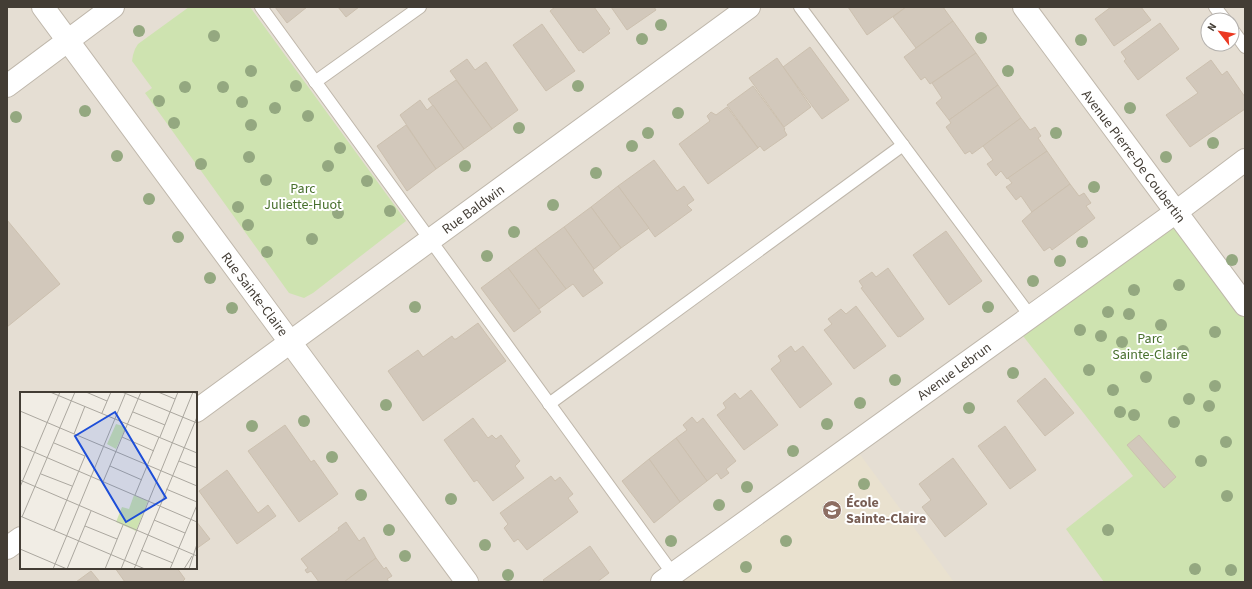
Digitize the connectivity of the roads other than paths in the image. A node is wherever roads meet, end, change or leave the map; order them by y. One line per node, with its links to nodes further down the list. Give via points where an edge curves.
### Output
1 (43, 7): 8 (street, Rue Sainte-Claire)
2 (113, 7): 8 (street)
3 (261, 7): 9 (lane)
4 (420, 7): 9 (lane)
5 (750, 7): 14 (street, Rue Baldwin)
6 (800, 7): 11 (lane)
7 (1024, 7): 13 (street, Avenue Pierre-De Coubertin)
8 (67, 41): 10 (street); 17 (street, Rue Sainte-Claire)
9 (316, 82): 14 (lane)
10 (7, 86)
11 (903, 145): 16 (lane); 18 (lane)
12 (1245, 160): 13 (street, Avenue Lebrun)
13 (1176, 212): 15 (street, Avenue Pierre-De Coubertin); 16 (street, Avenue Lebrun)
14 (430, 240): 17 (street, Rue Baldwin); 18 (lane)
15 (1245, 305)
16 (1031, 316): 22 (street, Avenue Lebrun)
17 (291, 342): 19 (street, Rue Baldwin); 23 (street, Rue Sainte-Claire)
18 (549, 404): 22 (lane)
19 (197, 410)
20 (20, 539): 21 (street)
21 (7, 548)
22 (668, 578)
23 (467, 582)

